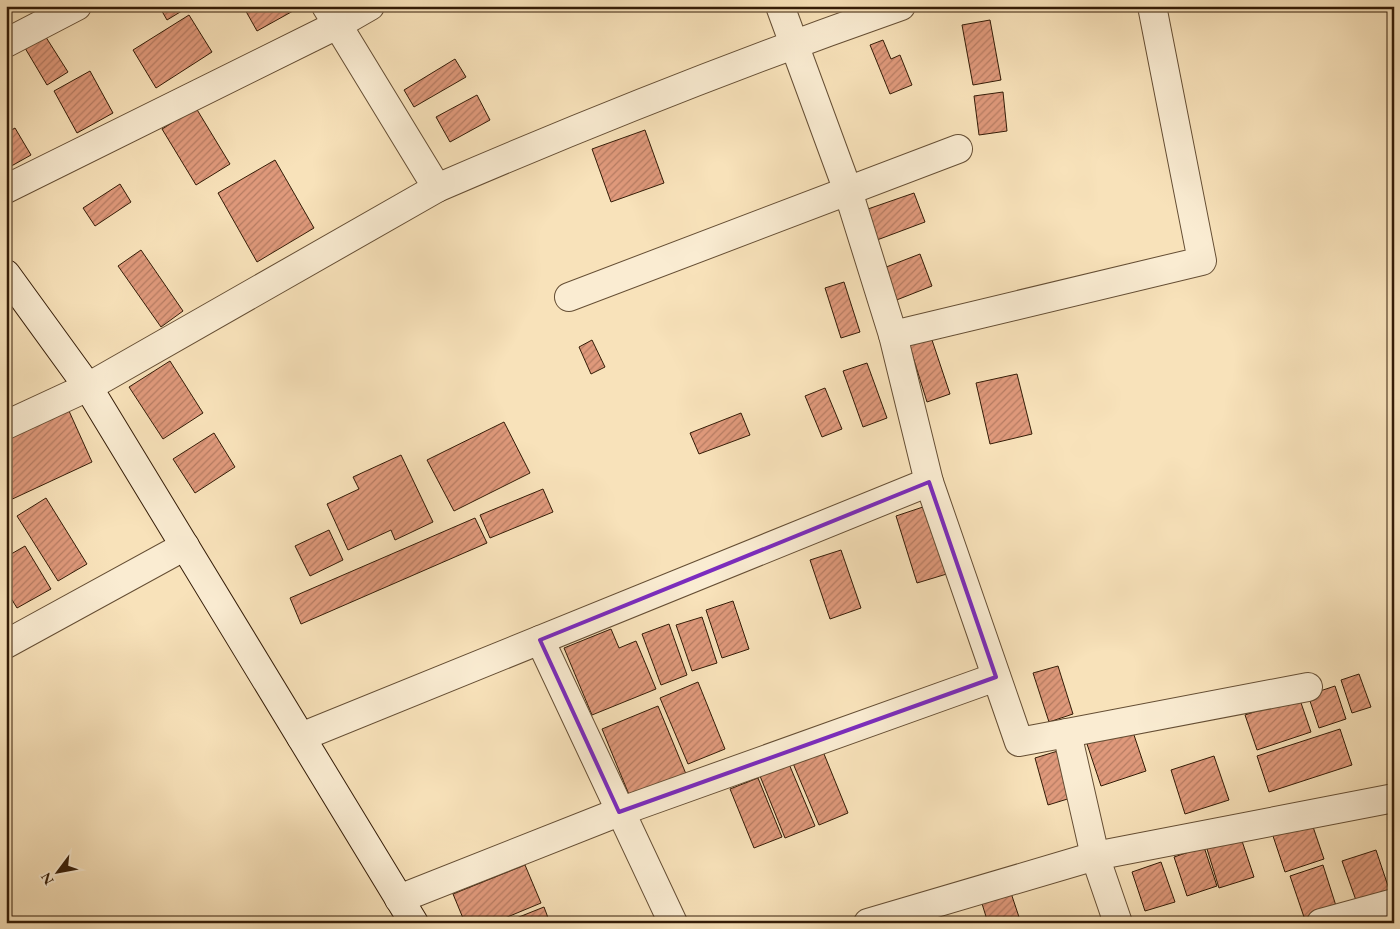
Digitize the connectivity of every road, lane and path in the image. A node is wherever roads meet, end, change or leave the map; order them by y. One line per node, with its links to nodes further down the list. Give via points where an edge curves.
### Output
1 (77, 6): 7 (street)
2 (370, 6): 6 (street)
3 (780, 6): 8 (street)
4 (901, 6): 8 (street)
5 (1152, 6): 15 (street, via 1202,261)
6 (332, 16): 10 (street); 11 (street)
7 (6, 43)
8 (792, 44): 11 (street, via 565,133); 12 (street)
9 (958, 149): 12 (street)
10 (6, 188)
11 (438, 188): 16 (street)
12 (848, 191): 14 (street); 15 (street)
13 (6, 274): 16 (street)
14 (569, 297)
15 (893, 335): 18 (street)
16 (88, 387): 17 (street); 19 (street)
17 (6, 425)
18 (929, 482): 20 (street); 22 (street)
19 (185, 546): 21 (street); 25 (street)
20 (540, 640): 25 (street); 27 (street)
21 (6, 644)
22 (996, 677): 24 (street, via 1019,742); 27 (street)
23 (1308, 688): 24 (street)
24 (1067, 733): 28 (street)
25 (302, 737): 29 (street)
26 (1394, 798): 28 (street)
27 (619, 812): 29 (street); 32 (street)
28 (1095, 856): 33 (street); 34 (street)
29 (399, 899): 31 (street)
30 (1394, 903): 35 (street)
31 (414, 923)
32 (672, 923)
33 (868, 923)
34 (1118, 923)
35 (1321, 923)

